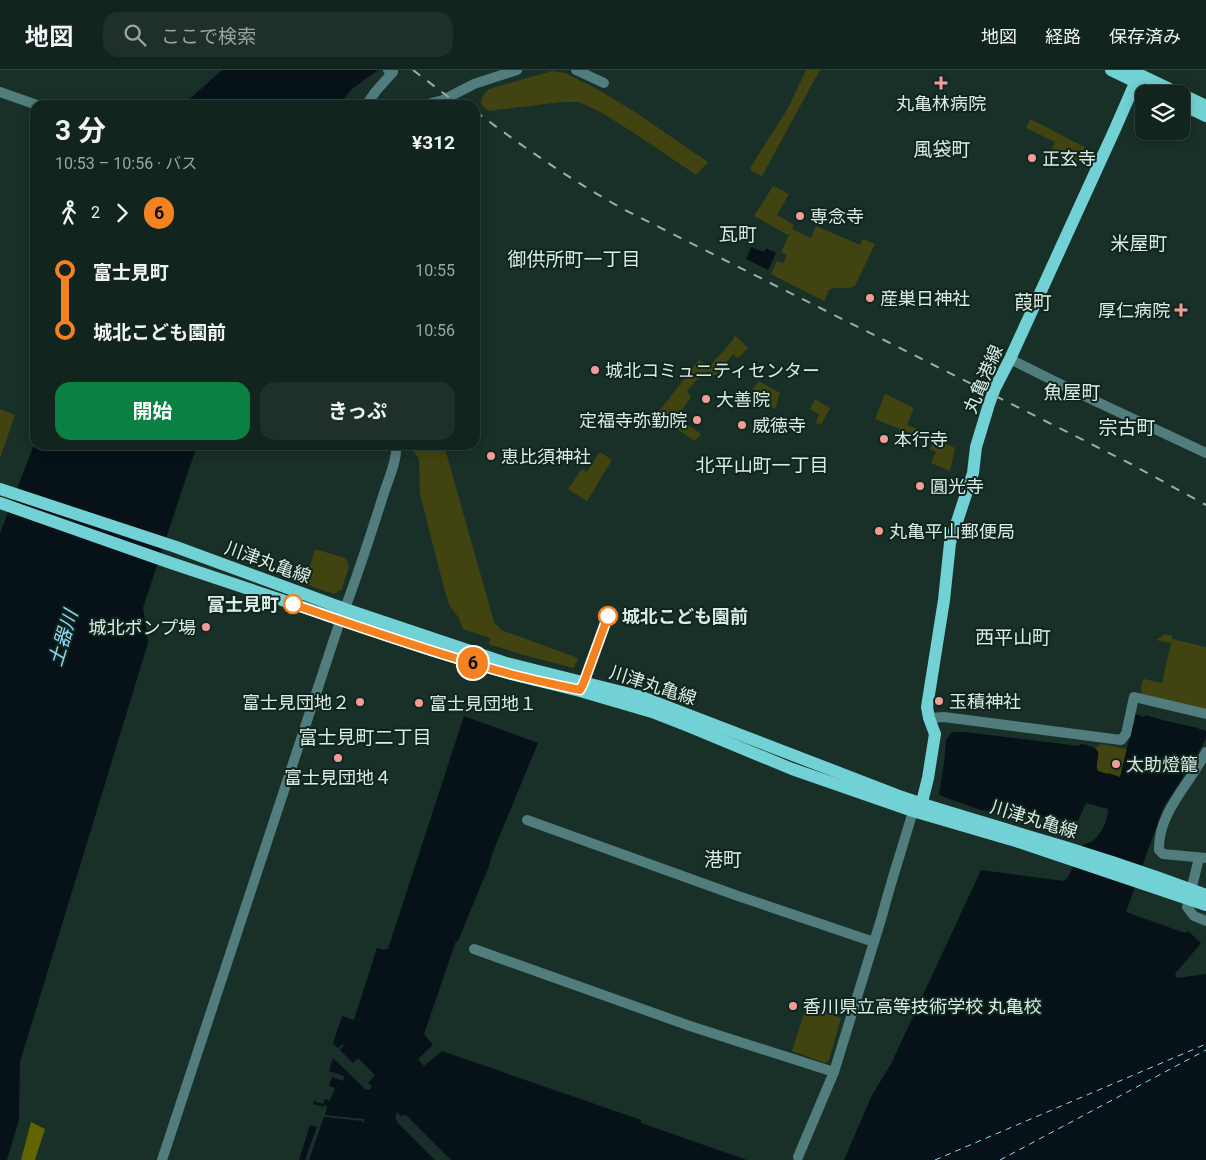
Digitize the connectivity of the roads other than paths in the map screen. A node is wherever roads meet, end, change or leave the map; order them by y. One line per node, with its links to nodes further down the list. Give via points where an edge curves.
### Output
1 (388, 70): 11 (street, via 393,72)
2 (517, 70): 12 (street, via 474,84)
3 (576, 70): 6 (street)
4 (1111, 70): 5 (main road)
5 (1136, 74): 7 (main road); 8 (main road); 17 (main road, 丸亀港線, via 1115,129)
6 (604, 83)
7 (1149, 85)
8 (1161, 85)
9 (0, 92): 13 (street)
10 (1190, 98): 14 (main road)
11 (370, 100)
12 (443, 100)
13 (30, 103)
14 (1206, 106)
15 (1190, 108): 16 (main road)
16 (1206, 116)
17 (1010, 359): 19 (street); 24 (main road, 丸亀港線, via 989,404 976,447 973,473 950,543 927,707)
18 (396, 450): 22 (street, via 392,471)
19 (1206, 453)
20 (4, 490): 22 (main road, 川津丸亀線, via 176,547)
21 (2, 504): 22 (main road, 川津丸亀線, via 172,563)
22 (343, 614): 26 (main road, 川津丸亀線, via 506,663 642,697); 37 (street)
23 (1206, 714): 24 (street, via 1134,697 1126,734 1121,740 944,716)
24 (929, 718): 26 (main road, 丸亀港線, via 935,734 928,778)
25 (1206, 752): 29 (street, via 1170,808 1159,844 1163,854)
26 (917, 808): 28 (main road, 川津丸亀線); 33 (street)
27 (527, 820): 33 (street)
28 (1020, 838): 30 (main road, 川津丸亀線, bridge, via 1110,860); 31 (main road, 川津丸亀線, bridge)
29 (1203, 858): 32 (street, via 1187,907 1194,916)
30 (1206, 895)
31 (1206, 905)
32 (1206, 920)
33 (874, 942): 35 (street)
34 (474, 949): 35 (street, via 690,1026)
35 (834, 1072): 36 (street)
36 (798, 1157)
37 (162, 1160)

